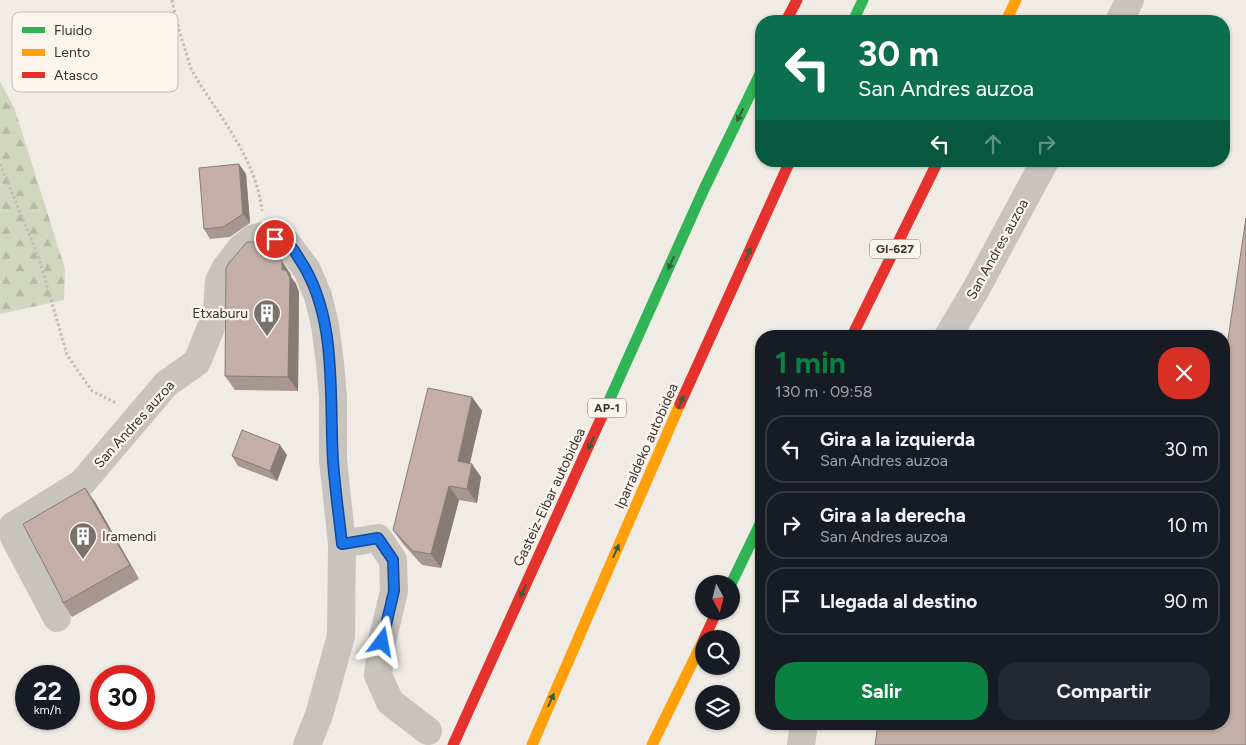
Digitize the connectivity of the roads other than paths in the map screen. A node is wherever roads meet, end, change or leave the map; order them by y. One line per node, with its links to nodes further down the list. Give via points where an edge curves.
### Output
1 (797, 0): 5 (main road)
2 (863, 0): 6 (main road)
3 (1016, 0): 7 (main road)
4 (1130, 0): 8 (street)
5 (789, 15)
6 (857, 15)
7 (1009, 15)
8 (1122, 15)
9 (755, 84): 23 (main road, Gasteiz-Eibar autobidea / AP-1, one-way to 23, via 704,189)
10 (787, 167): 24 (main road, Iparraldeko autobidea, one-way to 10)
11 (935, 167): 13 (main road, GI-627)
12 (1042, 167): 14 (street, San Andres auzoa)
13 (855, 330)
14 (952, 330)
15 (755, 534): 17 (main road)
16 (342, 544): 18 (street, San Andres auzoa, via 333,460 330,363 318,296 307,270 286,242 264,236 254,238 241,248 218,281 217,312 197,362 166,384 82,483 13,526 14,537); 21 (street, via 378,538 393,560 394,591 378,675 390,702); 22 (street, via 341,636 319,715)
17 (735, 575)
18 (58, 618)
19 (695, 657): 25 (main road)
20 (803, 730): 26 (street)
21 (428, 731)
22 (307, 745)
23 (453, 745)
24 (532, 745)
25 (652, 745)
26 (801, 745)

